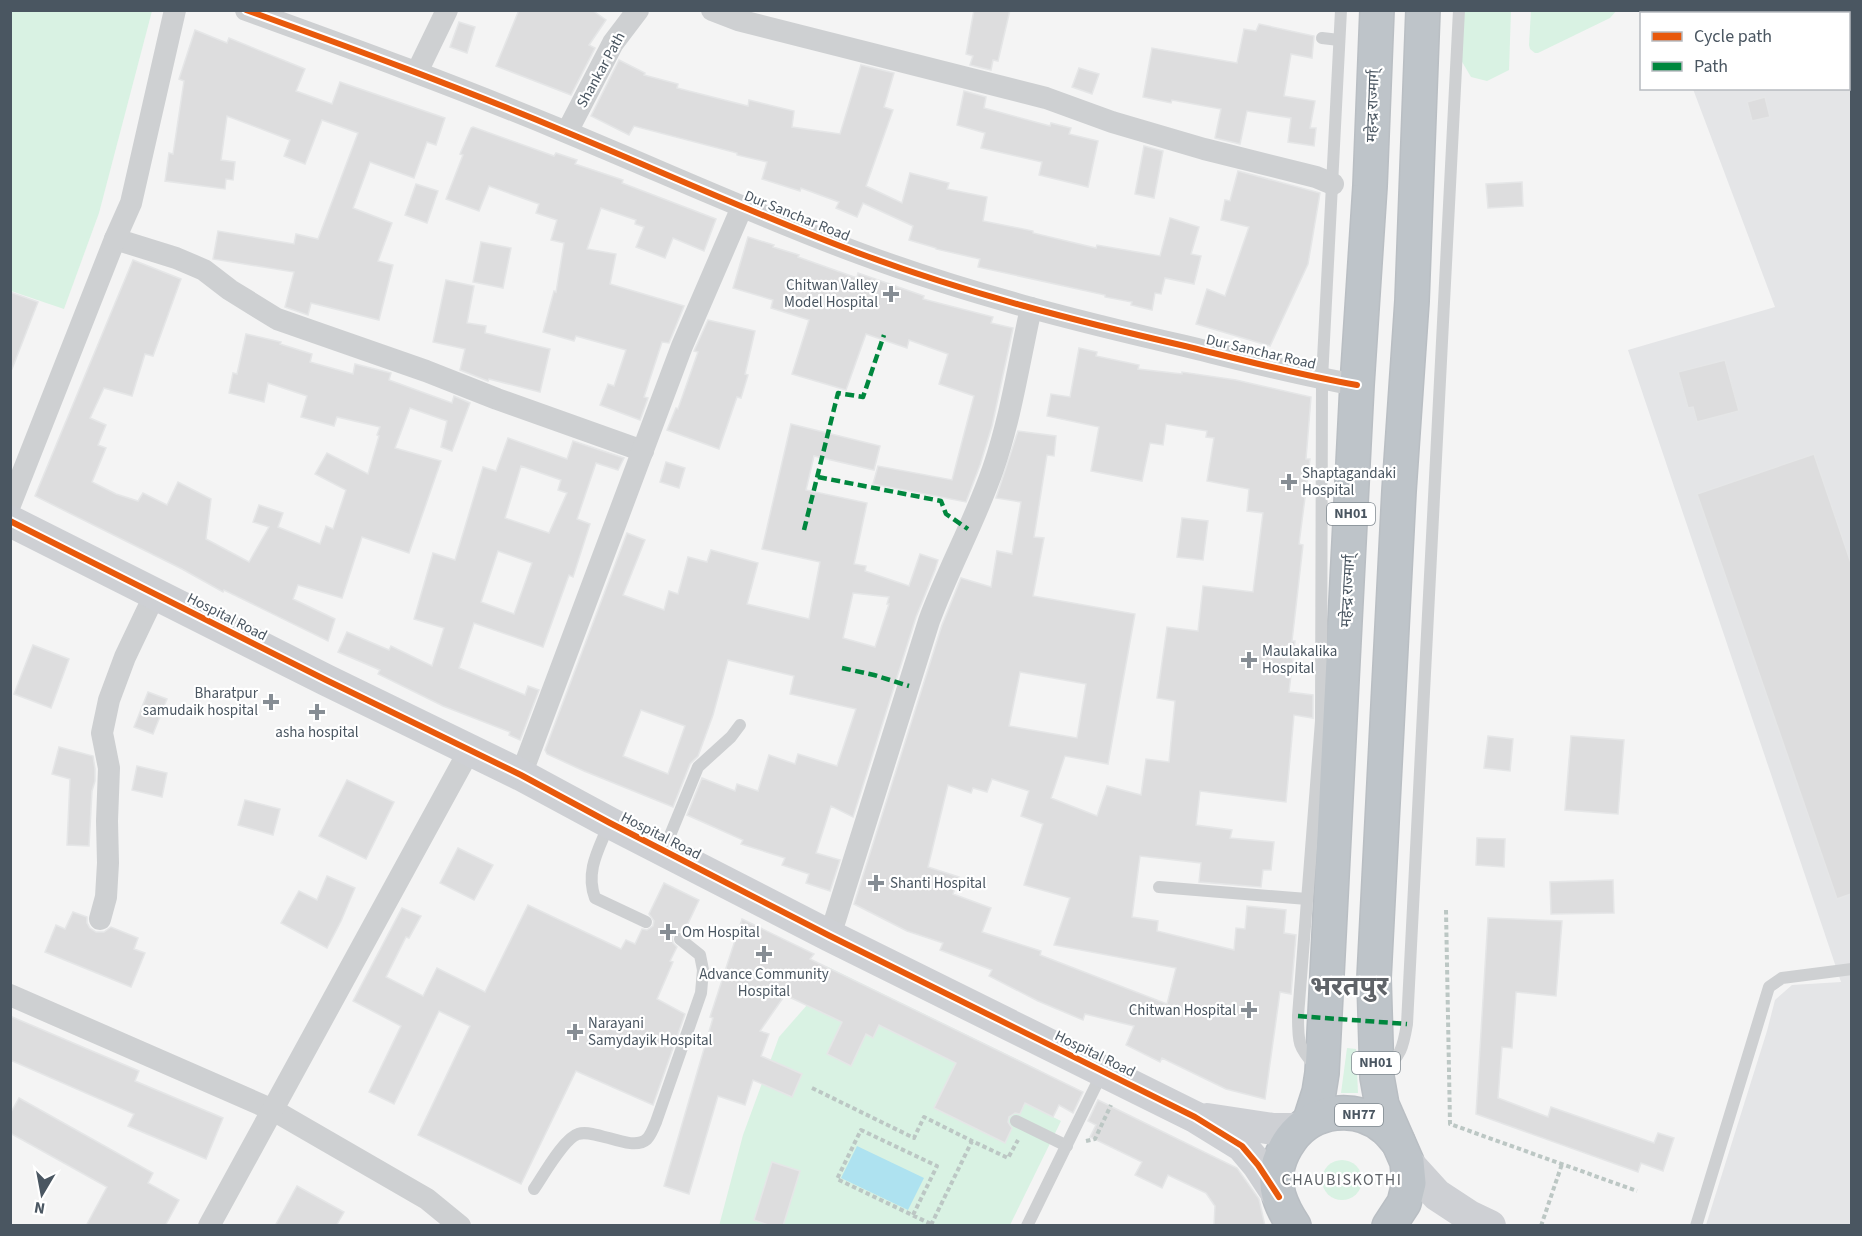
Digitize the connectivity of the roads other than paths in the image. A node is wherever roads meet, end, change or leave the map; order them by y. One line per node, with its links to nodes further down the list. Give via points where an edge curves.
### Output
1 (176, 10): 16 (street, via 131,203)
2 (246, 10): 12 (street, Dur Sanchar Road)
3 (447, 10): 12 (street)
4 (638, 10): 13 (street, Shankar Path, via 613,43)
5 (712, 10): 14 (street, via 738,20 1046,98 1112,122)
6 (1341, 10): 11 (lane)
7 (1377, 10): 19 (highway, महेन्द्र राज्मार्ग् / NH01)
8 (1423, 10): 39 (highway, NH01, via 1412,301 1374,968)
9 (1459, 10): 39 (lane, via 1407,1024 1396,1060)
10 (1322, 38): 11 (lane)
11 (1339, 40): 14 (lane)
12 (417, 72): 13 (street, Dur Sanchar Road)
13 (567, 132): 15 (street, Dur Sanchar Road)
14 (1333, 184): 18 (lane)
15 (742, 207): 17 (street, Dur Sanchar Road, via 863,255); 20 (street, via 682,346)
16 (115, 239): 20 (street, via 204,270 277,319); 21 (street)
17 (1031, 308): 18 (street, Dur Sanchar Road); 33 (street, via 999,451 929,621)
18 (1322, 379): 19 (street, Dur Sanchar Road); 30 (lane, via 1321,720)
19 (1357, 385): 37 (highway, महेन्द्र राज्मार्ग् / NH01)
20 (643, 451): 26 (street)
21 (10, 505)
22 (10, 520): 23 (street, Hospital Road)
23 (155, 594): 25 (street, Hospital Road); 31 (street, via 125,657 102,733 109,768 108,863)
24 (740, 725): 28 (lane, via 698,767)
25 (470, 749): 26 (street, Hospital Road); 40 (street)
26 (521, 775): 27 (street, Hospital Road)
27 (610, 823): 28 (street, Hospital Road); 32 (lane, via 591,869 595,898)
28 (664, 851): 33 (street, Hospital Road)
29 (1160, 887): 30 (lane)
30 (1307, 899): 37 (lane, via 1298,1036 1302,1052)
31 (100, 919)
32 (646, 922)
33 (830, 936): 38 (street, Hospital Road)
34 (680, 939): 46 (lane, via 700,955 701,993 647,1139 623,1142 579,1133 559,1151)
35 (1851, 969): 53 (lane, via 1782,978 1769,987)
36 (10, 995): 40 (street)
37 (1322, 1073): 43 (highway, महेन्द्र राज्मार्ग् / NH01, via 1319,1092)
38 (1113, 1077): 41 (street, Hospital Road); 44 (lane)
39 (1377, 1077): 45 (highway, NH01, via 1382,1105)
40 (273, 1110): 48 (street); 49 (street, via 428,1199)
41 (1195, 1117): 43 (street, Hospital Road, via 1273,1128); 47 (street, Hospital Road, via 1242,1146)
42 (1016, 1120): 44 (lane)
43 (1304, 1125): 45 (highway, NH77, via 1329,1113 1368,1118 1386,1128); 47 (highway, महेन्द्र राज्मार्ग् / NH01, via 1281,1153 1276,1175)
44 (1069, 1140): 50 (lane)
45 (1403, 1153): 51 (highway, NH01, via 1409,1183 1404,1203); 52 (street, NH77, via 1437,1195)
46 (534, 1189)
47 (1290, 1216)
48 (208, 1226)
49 (460, 1226)
50 (1027, 1226)
51 (1389, 1226)
52 (1490, 1226)
53 (1696, 1226)

